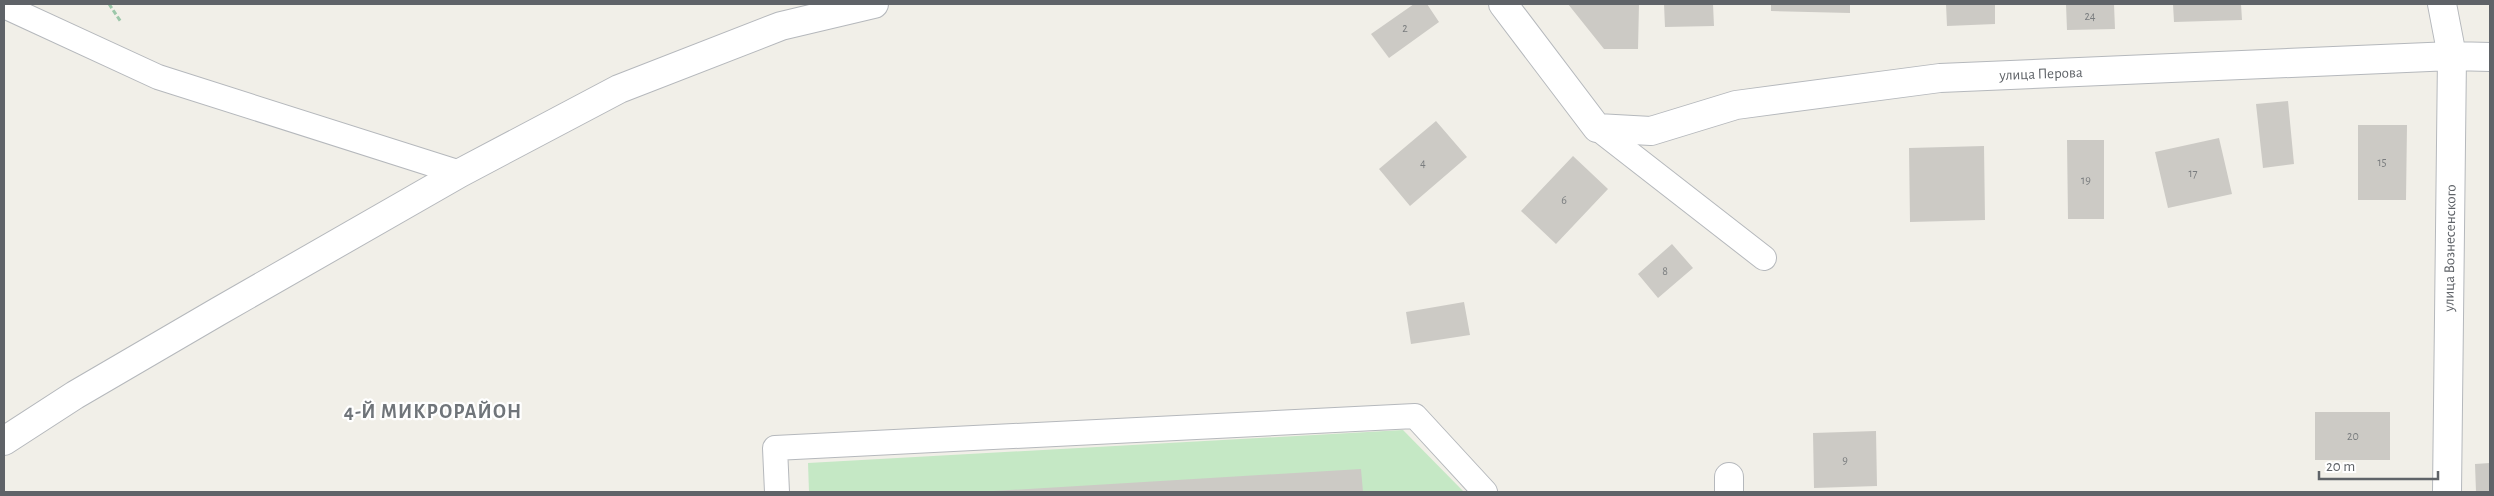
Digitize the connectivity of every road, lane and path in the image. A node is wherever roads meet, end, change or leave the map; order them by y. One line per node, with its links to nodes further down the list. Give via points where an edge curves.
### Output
1 (822, 4): 6 (lane)
2 (874, 4): 6 (street)
3 (1503, 4): 9 (street)
4 (2442, 4): 7 (street, улица Вознесенского)
5 (4, 6): 10 (lane, via 158,77)
6 (781, 26): 10 (street, via 619,89)
7 (2452, 56): 8 (street, улица Перова); 9 (street, улица Перова, via 1940,78 1736,105 1651,131); 15 (street, улица Вознесенского)
8 (2490, 57)
9 (1597, 128): 11 (lane)
10 (460, 174): 12 (street, via 83,390)
11 (1764, 258)
12 (4, 441)
13 (777, 492): 14 (lane, via 775,448 1415,416)
14 (1485, 492)
15 (2447, 492)

